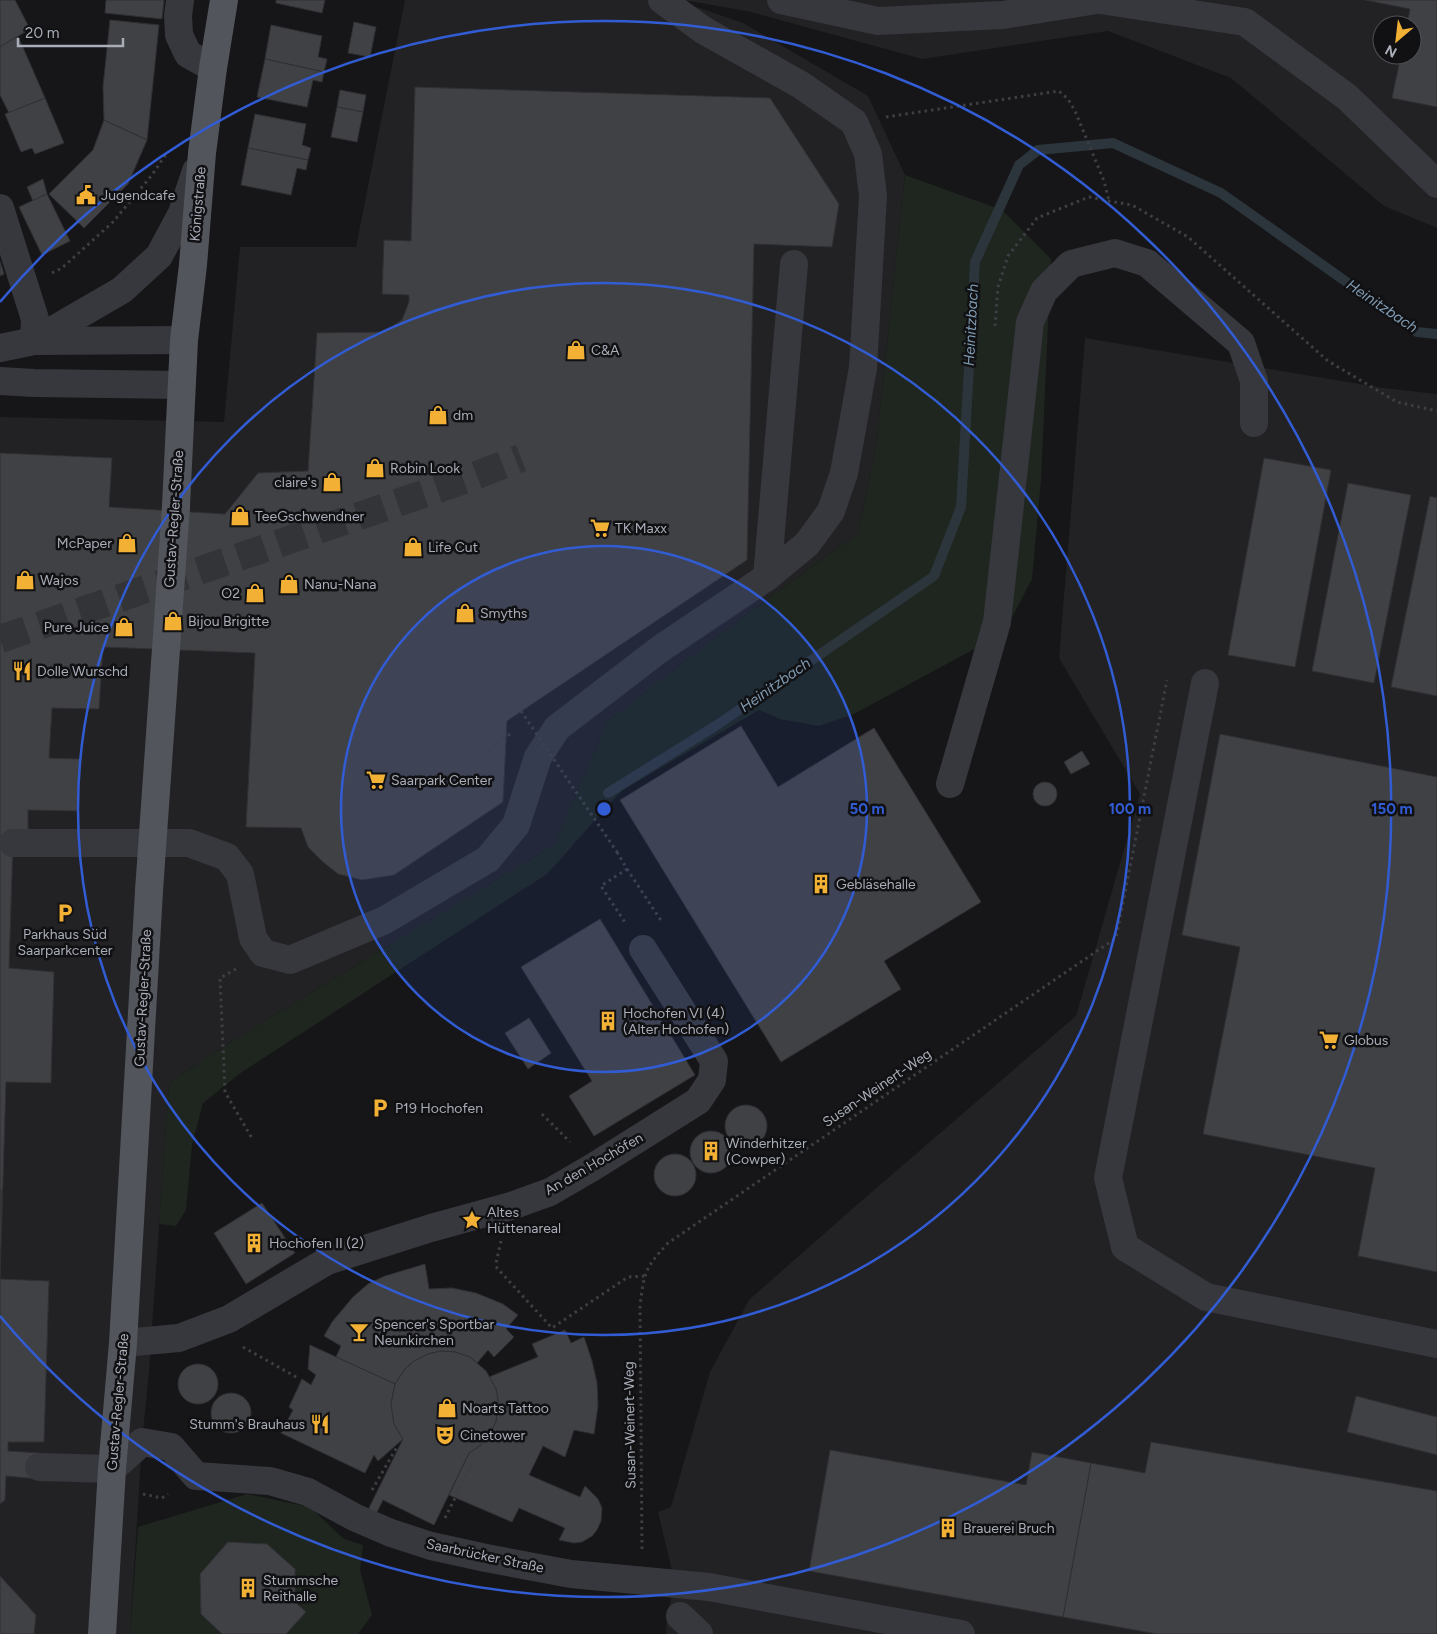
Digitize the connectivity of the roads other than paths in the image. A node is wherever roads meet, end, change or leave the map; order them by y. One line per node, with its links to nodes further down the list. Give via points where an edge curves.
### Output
1 (180, 0): 6 (street, via 180,35 188,54)
2 (224, 0): 6 (main road, Königstraße)
3 (662, 0): 16 (street, via 703,30 801,85 854,122 868,154 873,196 863,368 844,473 831,511 807,544)
4 (781, 0): 5 (street, via 878,21 1003,15)
5 (1099, 0): 8 (street, via 1245,22 1347,97)
6 (213, 68): 7 (main road, Königstraße)
7 (202, 153): 11 (street, via 182,213 159,256 122,290); 13 (main road, Königstraße)
8 (1437, 184)
9 (0, 208): 11 (street, via 35,319)
10 (794, 264): 16 (street)
11 (34, 340): 12 (street); 13 (street)
12 (0, 348)
13 (182, 362): 14 (street, via 34,383); 21 (main road, Gustav-Regler-Straße, bridge, via 176,506 149,892)
14 (0, 381)
15 (1254, 423): 18 (street, via 1254,381 1241,343 1147,263 1115,253 1071,264 1044,291 1030,322 997,622)
16 (767, 577): 19 (street, via 660,649 557,728 538,757 516,825 488,858 385,920 290,960 263,954 253,938 240,874 227,857 188,842)
17 (1205, 683): 22 (street, via 1108,1178 1126,1247 1206,1297)
18 (950, 784)
19 (13, 842)
20 (643, 949): 21 (street, An den Hochöfen, via 714,1061 712,1080 698,1101 550,1192 328,1261 229,1319 179,1338)
21 (123, 1343): 24 (main road, Gustav-Regler-Straße)
22 (1437, 1344)
23 (40, 1467): 24 (street)
24 (112, 1469): 25 (main road, Gustav-Regler-Straße); 26 (street, Saarbrücker Straße, via 142,1442 171,1447 196,1476 270,1481 308,1492 356,1518 431,1546 571,1574 709,1587)
25 (102, 1634)
26 (961, 1634)

